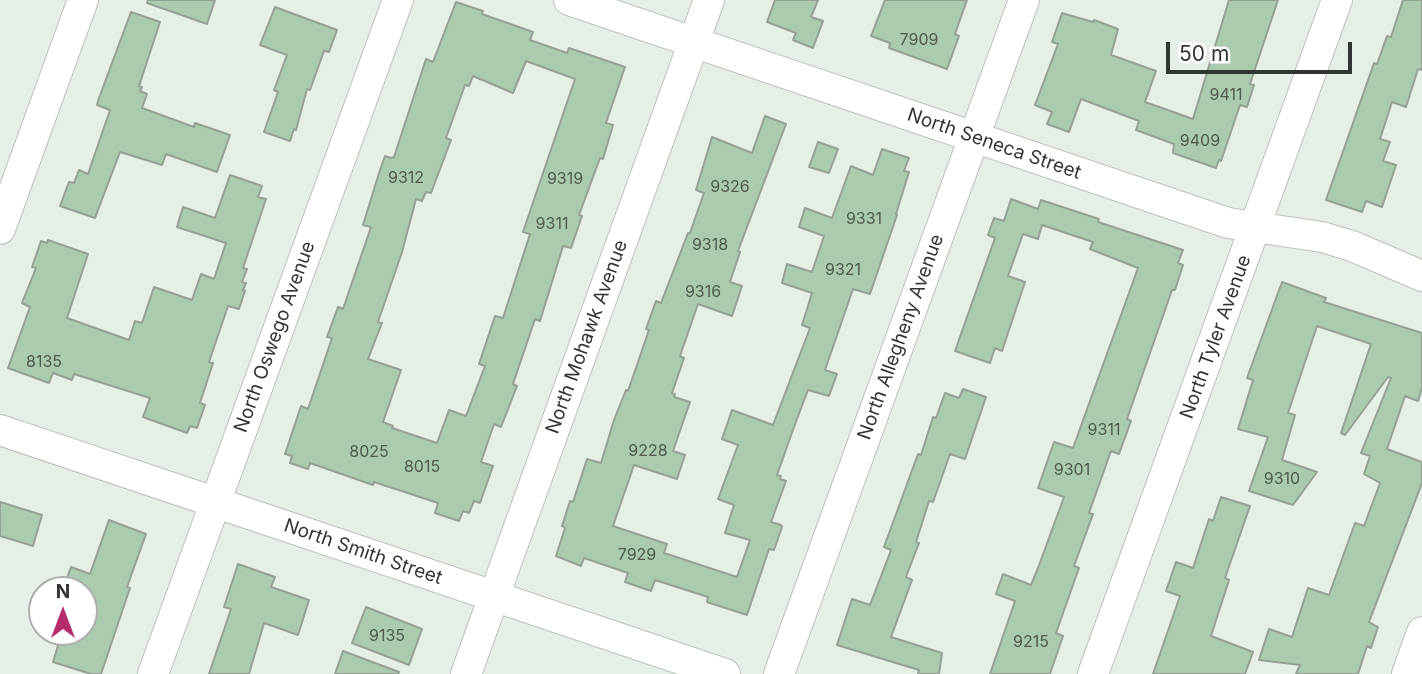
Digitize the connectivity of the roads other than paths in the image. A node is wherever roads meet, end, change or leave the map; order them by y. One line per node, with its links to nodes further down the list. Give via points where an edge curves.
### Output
1 (83, 0): 10 (street)
2 (398, 0): 13 (street, North Oswego Avenue)
3 (569, 0): 7 (street, North Seneca Street)
4 (709, 0): 7 (street, North Mohawk Avenue)
5 (1024, 0): 8 (street, North Allegheny Avenue)
6 (1338, 0): 9 (street, North Tyler Avenue)
7 (694, 42): 8 (street, North Seneca Street); 14 (street, North Mohawk Avenue)
8 (974, 137): 9 (street, North Seneca Street, via 1228,223); 19 (street, North Allegheny Avenue)
9 (1256, 227): 11 (street, North Seneca Street, via 1322,237); 20 (street, North Tyler Avenue)
10 (0, 229)
11 (1422, 276)
12 (0, 430): 13 (street, North Smith Street)
13 (216, 502): 14 (street, North Smith Street); 16 (street, North Oswego Avenue)
14 (494, 596): 17 (street, North Mohawk Avenue); 18 (street, North Smith Street)
15 (1422, 632): 21 (street)
16 (153, 674)
17 (466, 674)
18 (725, 674)
19 (779, 674)
20 (1093, 674)
21 (1407, 674)

